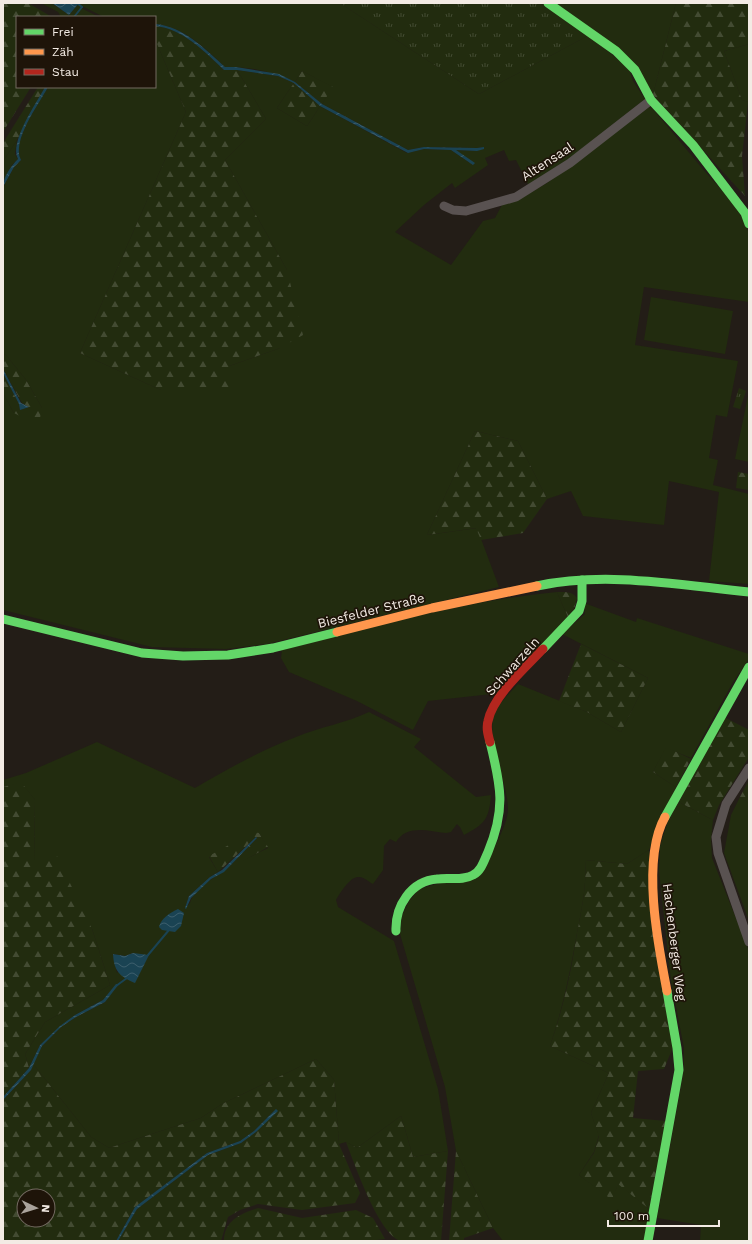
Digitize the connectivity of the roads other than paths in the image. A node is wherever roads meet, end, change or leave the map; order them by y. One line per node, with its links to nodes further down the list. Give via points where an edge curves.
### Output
1 (548, 3): 2 (street, via 616,51 635,70)
2 (651, 100): 3 (street, Altensaal, via 570,163 516,197 466,211); 4 (street, via 693,146 745,212)
3 (444, 206)
4 (749, 224)
5 (582, 580): 6 (street, Biesfelder Straße, via 627,580); 7 (street, Biesfelder Straße, via 494,594 273,648 228,655 183,656 142,653); 10 (street, Schwarzeln, via 582,601 579,611 508,689 489,714 487,730 502,808 496,831 480,870 470,877 436,879 418,884 400,907)
6 (749, 592)
7 (3, 619)
8 (749, 667): 12 (street, Hachenberger Weg, via 659,828 655,847 653,866 658,927 678,1049 679,1070)
9 (749, 768): 11 (street, via 726,804 716,837 718,853)
10 (396, 931)
11 (749, 942)
12 (648, 1241)

